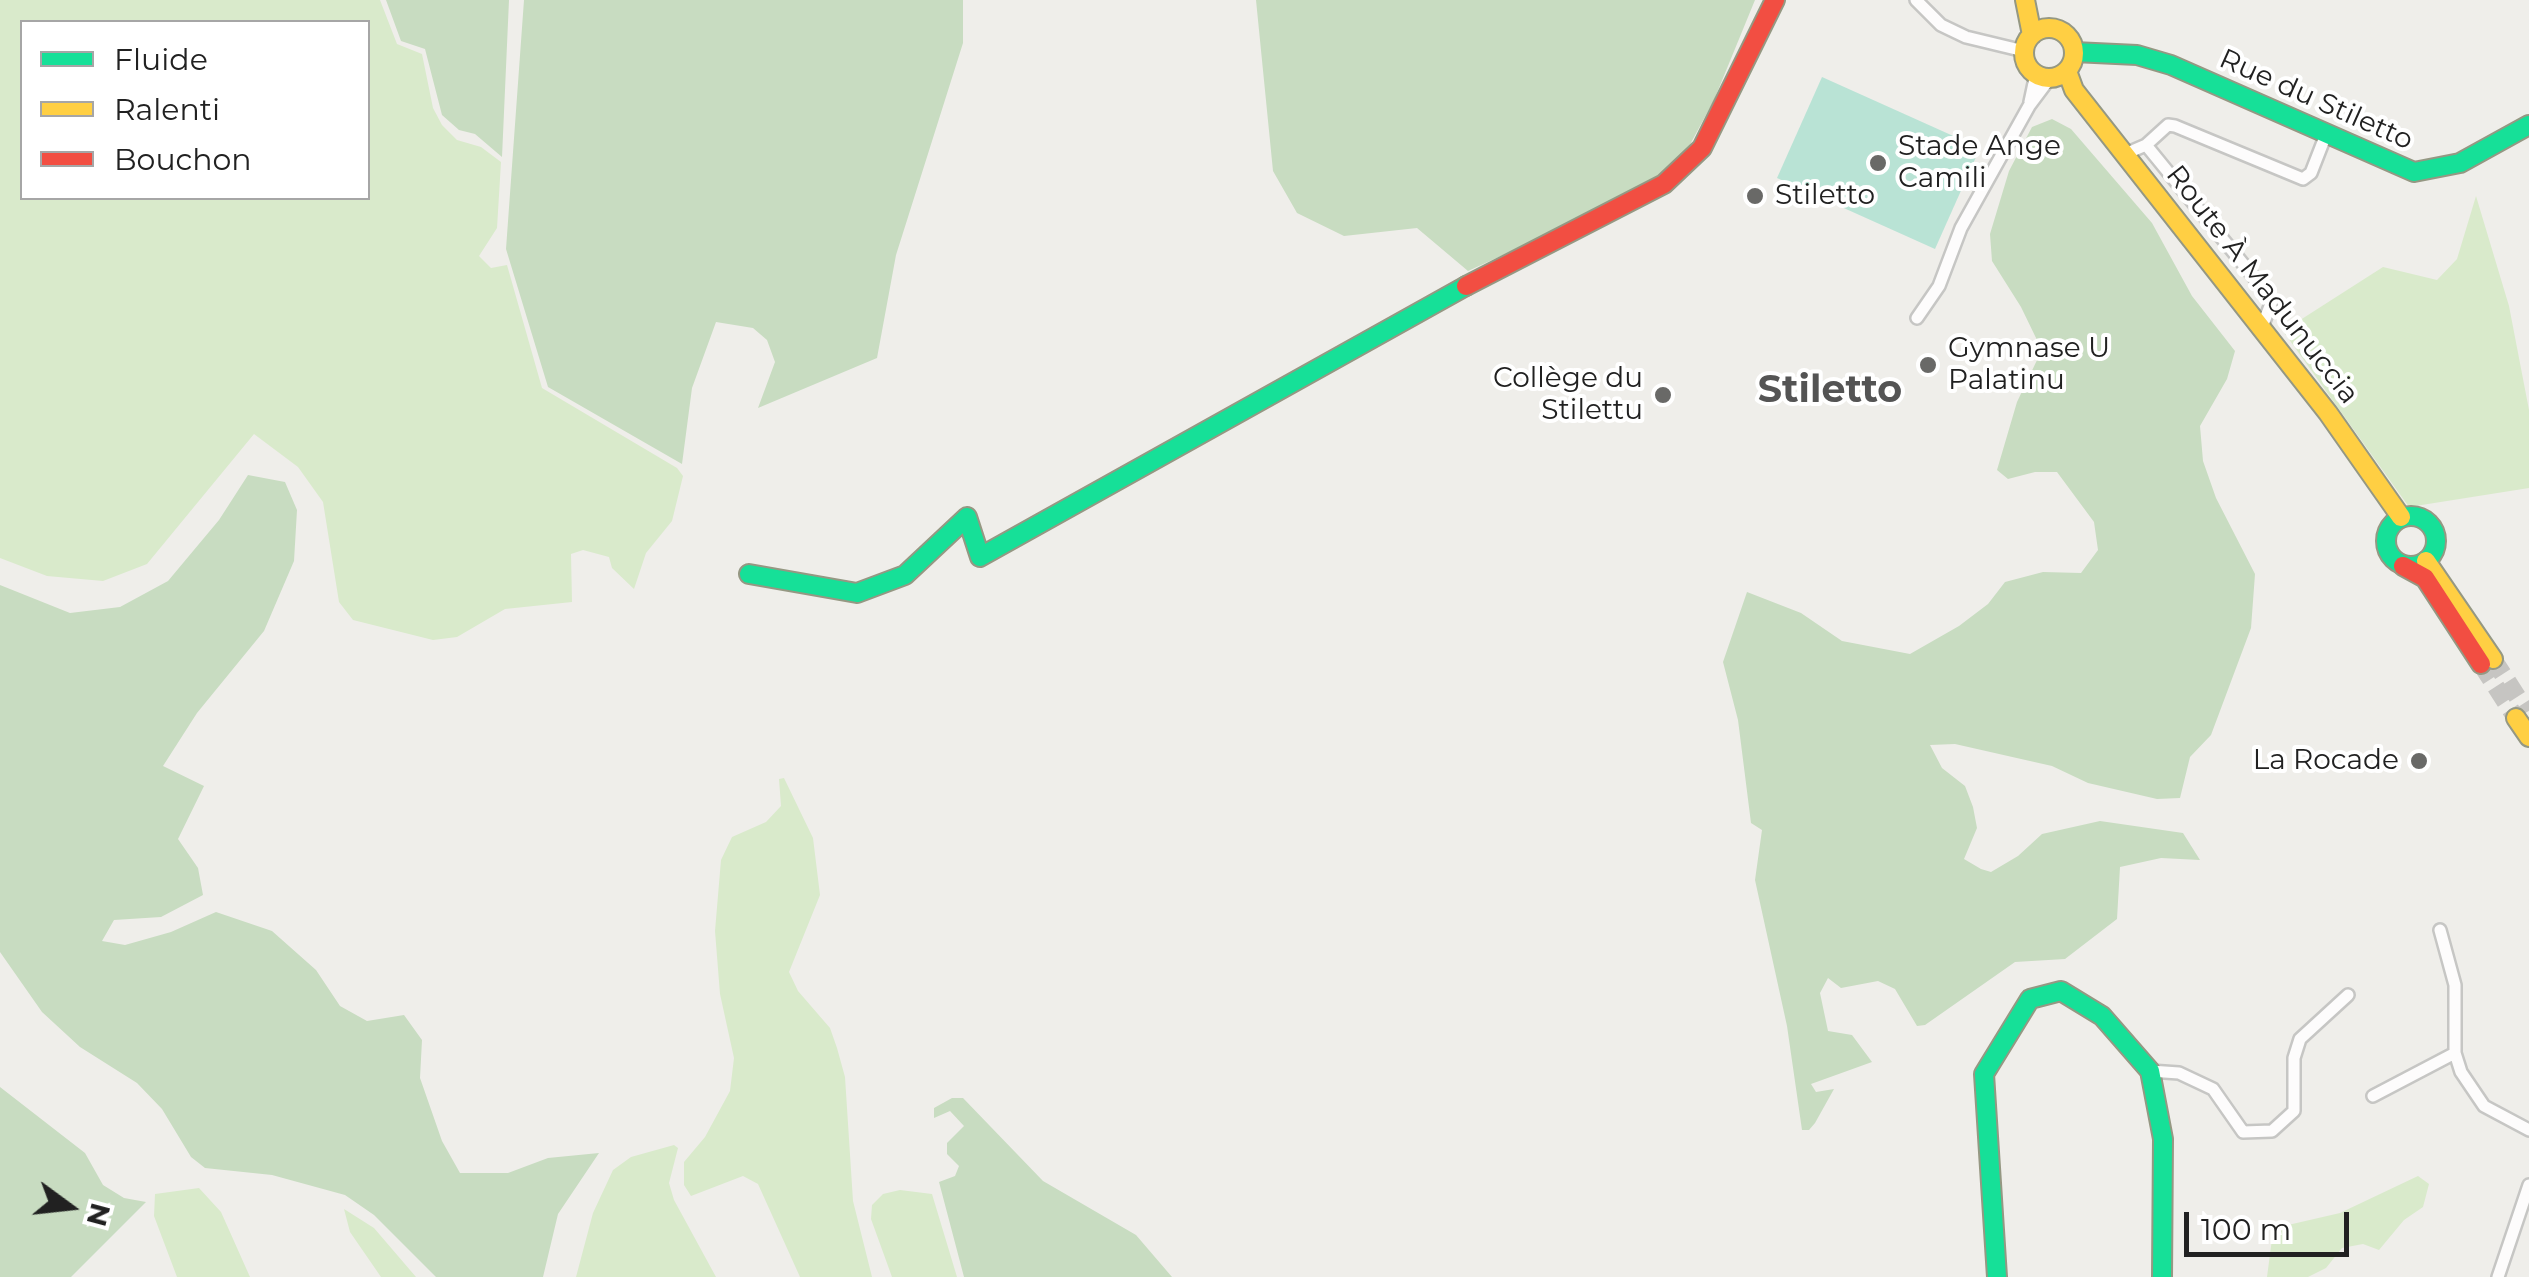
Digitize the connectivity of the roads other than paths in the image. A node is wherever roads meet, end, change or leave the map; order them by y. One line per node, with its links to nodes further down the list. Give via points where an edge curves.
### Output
1 (1776, 0): 16 (street, via 1702,148 1664,184 1464,287 980,556 967,516 905,575 857,593)
2 (1916, 0): 4 (street, via 1966,38)
3 (2026, 5): 4 (street)
4 (2034, 38): 5 (street, via 2068,37); 6 (street, via 2027,64)
5 (2074, 52): 6 (street); 8 (street, Rue du Stiletto, via 2137,55 2171,66)
6 (2052, 75): 10 (street, Route À Madunuccia, via 2074,90); 11 (street)
7 (2529, 125): 8 (street, Rue du Stiletto, via 2460,163 2426,172 2392,166)
8 (2325, 136): 9 (street, via 2303,178 2175,126)
9 (2146, 145): 10 (street); 12 (street, via 2272,301)
10 (2125, 154): 12 (street, Route À Madunuccia)
11 (1916, 318)
12 (2262, 327): 13 (street, Route À Madunuccia)
13 (2400, 517): 14 (street, via 2424,518 2433,527 2437,539); 15 (street, via 2385,542)
14 (2426, 561): 15 (street); 15 (street, via 2487,661 2425,578)
15 (2403, 565)
16 (749, 574)
17 (2524, 715): 18 (street)
18 (2529, 736)
19 (2440, 930): 21 (street, via 2455,986)
20 (2348, 996): 22 (street, via 2300,1039 2294,1111 2272,1131 2243,1132 2212,1088)
21 (2455, 1053): 23 (street); 24 (street, via 2476,1098)
22 (2150, 1070): 26 (street, via 2102,1016 2061,991 2030,998 2013,1020 1984,1074 1982,1094); 27 (street, via 2163,1140)
23 (2373, 1096)
24 (2529, 1130)
25 (2529, 1185): 28 (street)
26 (1997, 1277)
27 (2162, 1277)
28 (2498, 1277)

